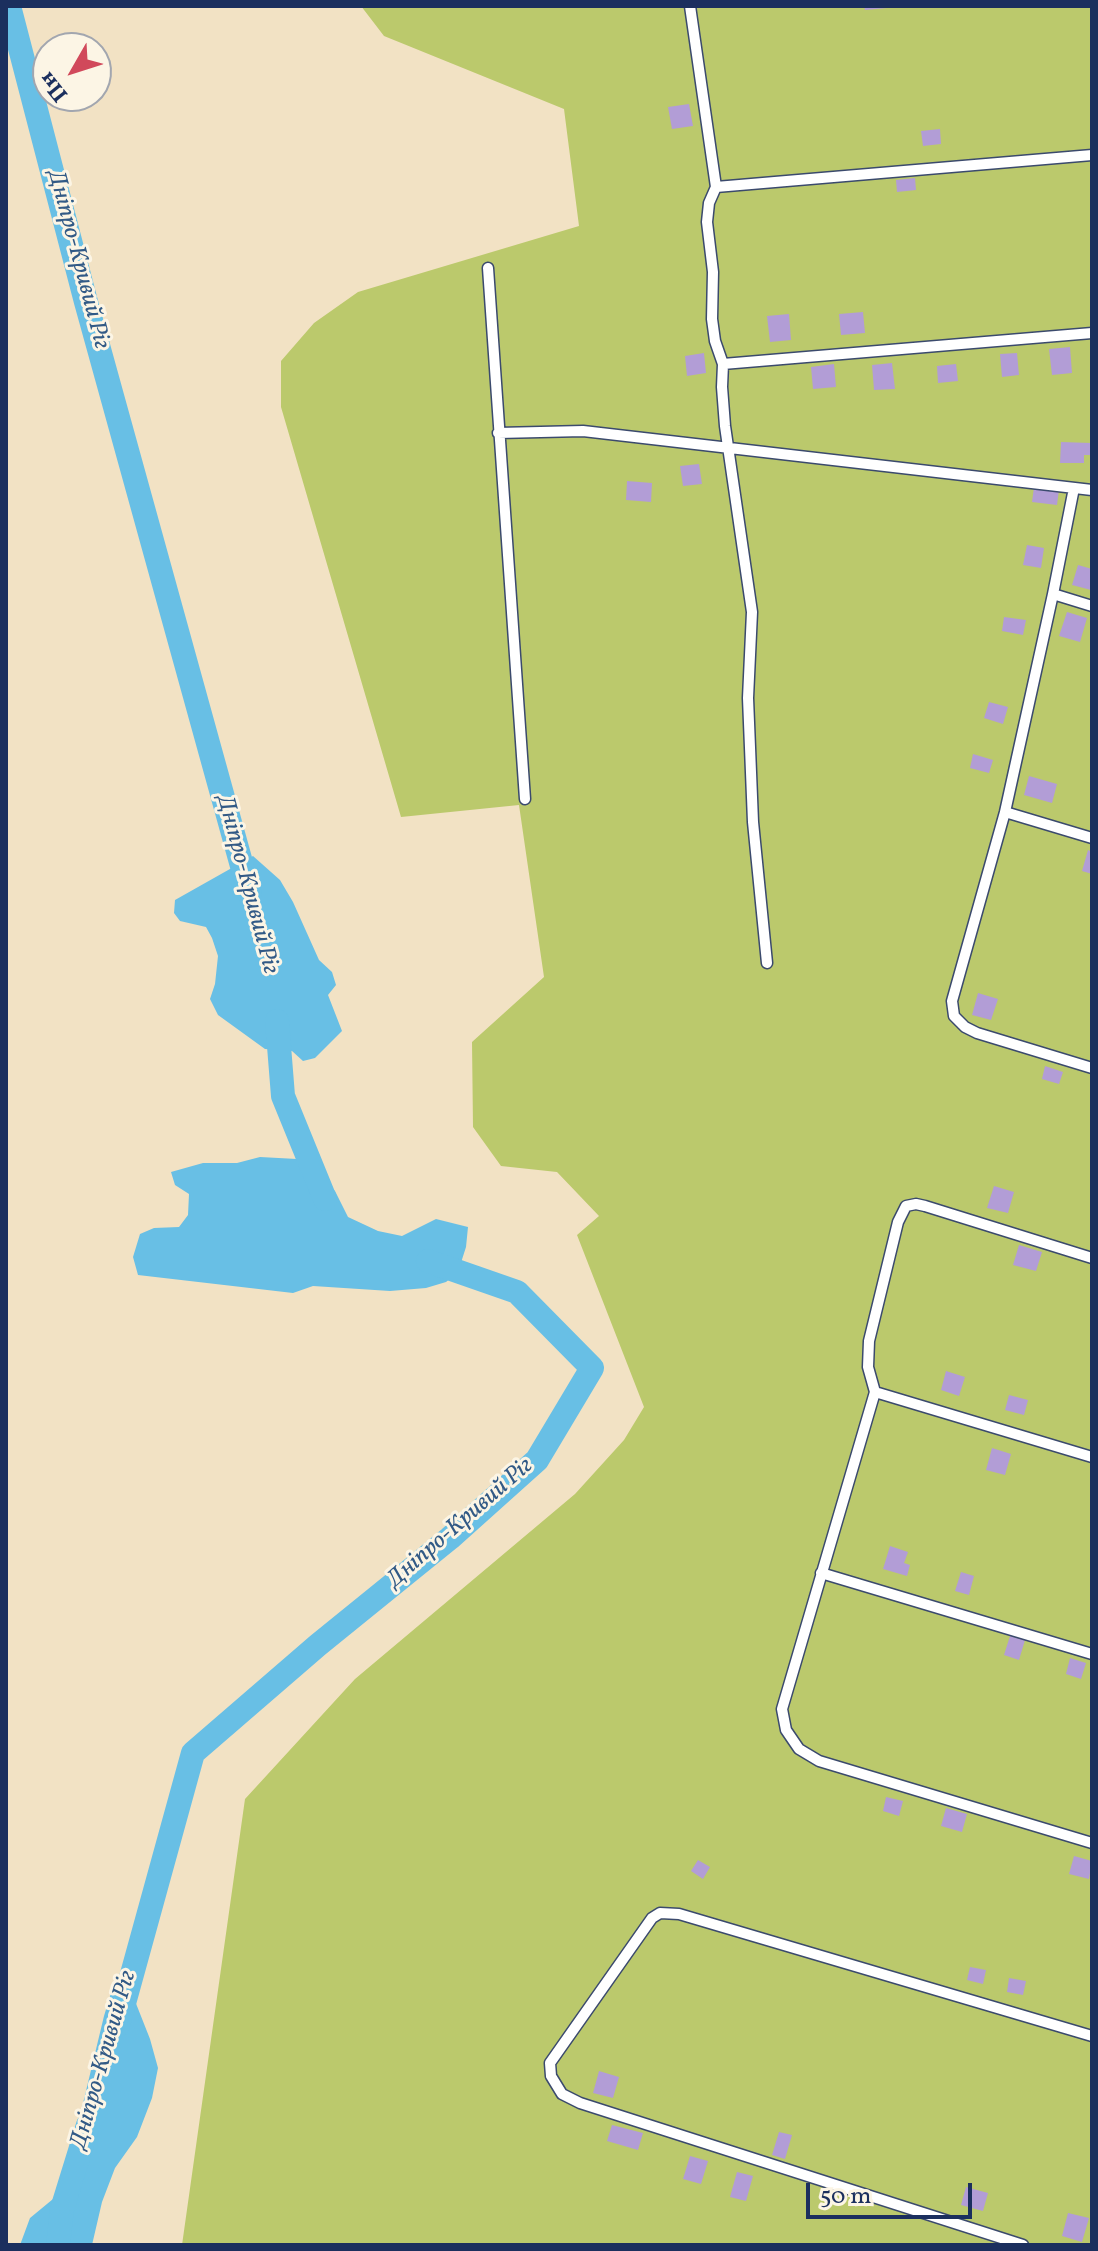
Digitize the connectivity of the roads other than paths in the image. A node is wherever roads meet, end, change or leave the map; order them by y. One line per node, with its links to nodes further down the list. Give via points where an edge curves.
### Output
1 (690, 6): 3 (lane)
2 (1092, 155): 3 (lane)
3 (716, 187): 6 (lane, via 707,222 712,319)
4 (488, 268): 7 (lane)
5 (1092, 333): 6 (lane)
6 (723, 364): 8 (lane)
7 (498, 433): 8 (lane, via 583,431); 13 (lane)
8 (728, 447): 9 (lane); 16 (lane, via 752,612 748,698 753,822)
9 (1074, 488): 10 (lane); 11 (lane)
10 (1092, 490)
11 (1053, 594): 12 (lane); 14 (lane)
12 (1092, 606)
13 (525, 799)
14 (1005, 812): 15 (lane); 17 (lane, via 955,983 954,1016 977,1033)
15 (1092, 838)
16 (767, 963)
17 (1092, 1068)
18 (1092, 1258): 19 (lane, via 916,1204 906,1206 869,1341 868,1367)
19 (875, 1392): 20 (lane); 21 (lane)
20 (1092, 1457)
21 (821, 1573): 22 (lane); 23 (lane, via 782,1709 786,1730 799,1749 819,1761)
22 (1092, 1654)
23 (1092, 1843)
24 (1092, 2036): 25 (lane, via 679,1914 660,1913 550,2063 562,2094 580,2103)
25 (1023, 2245)

